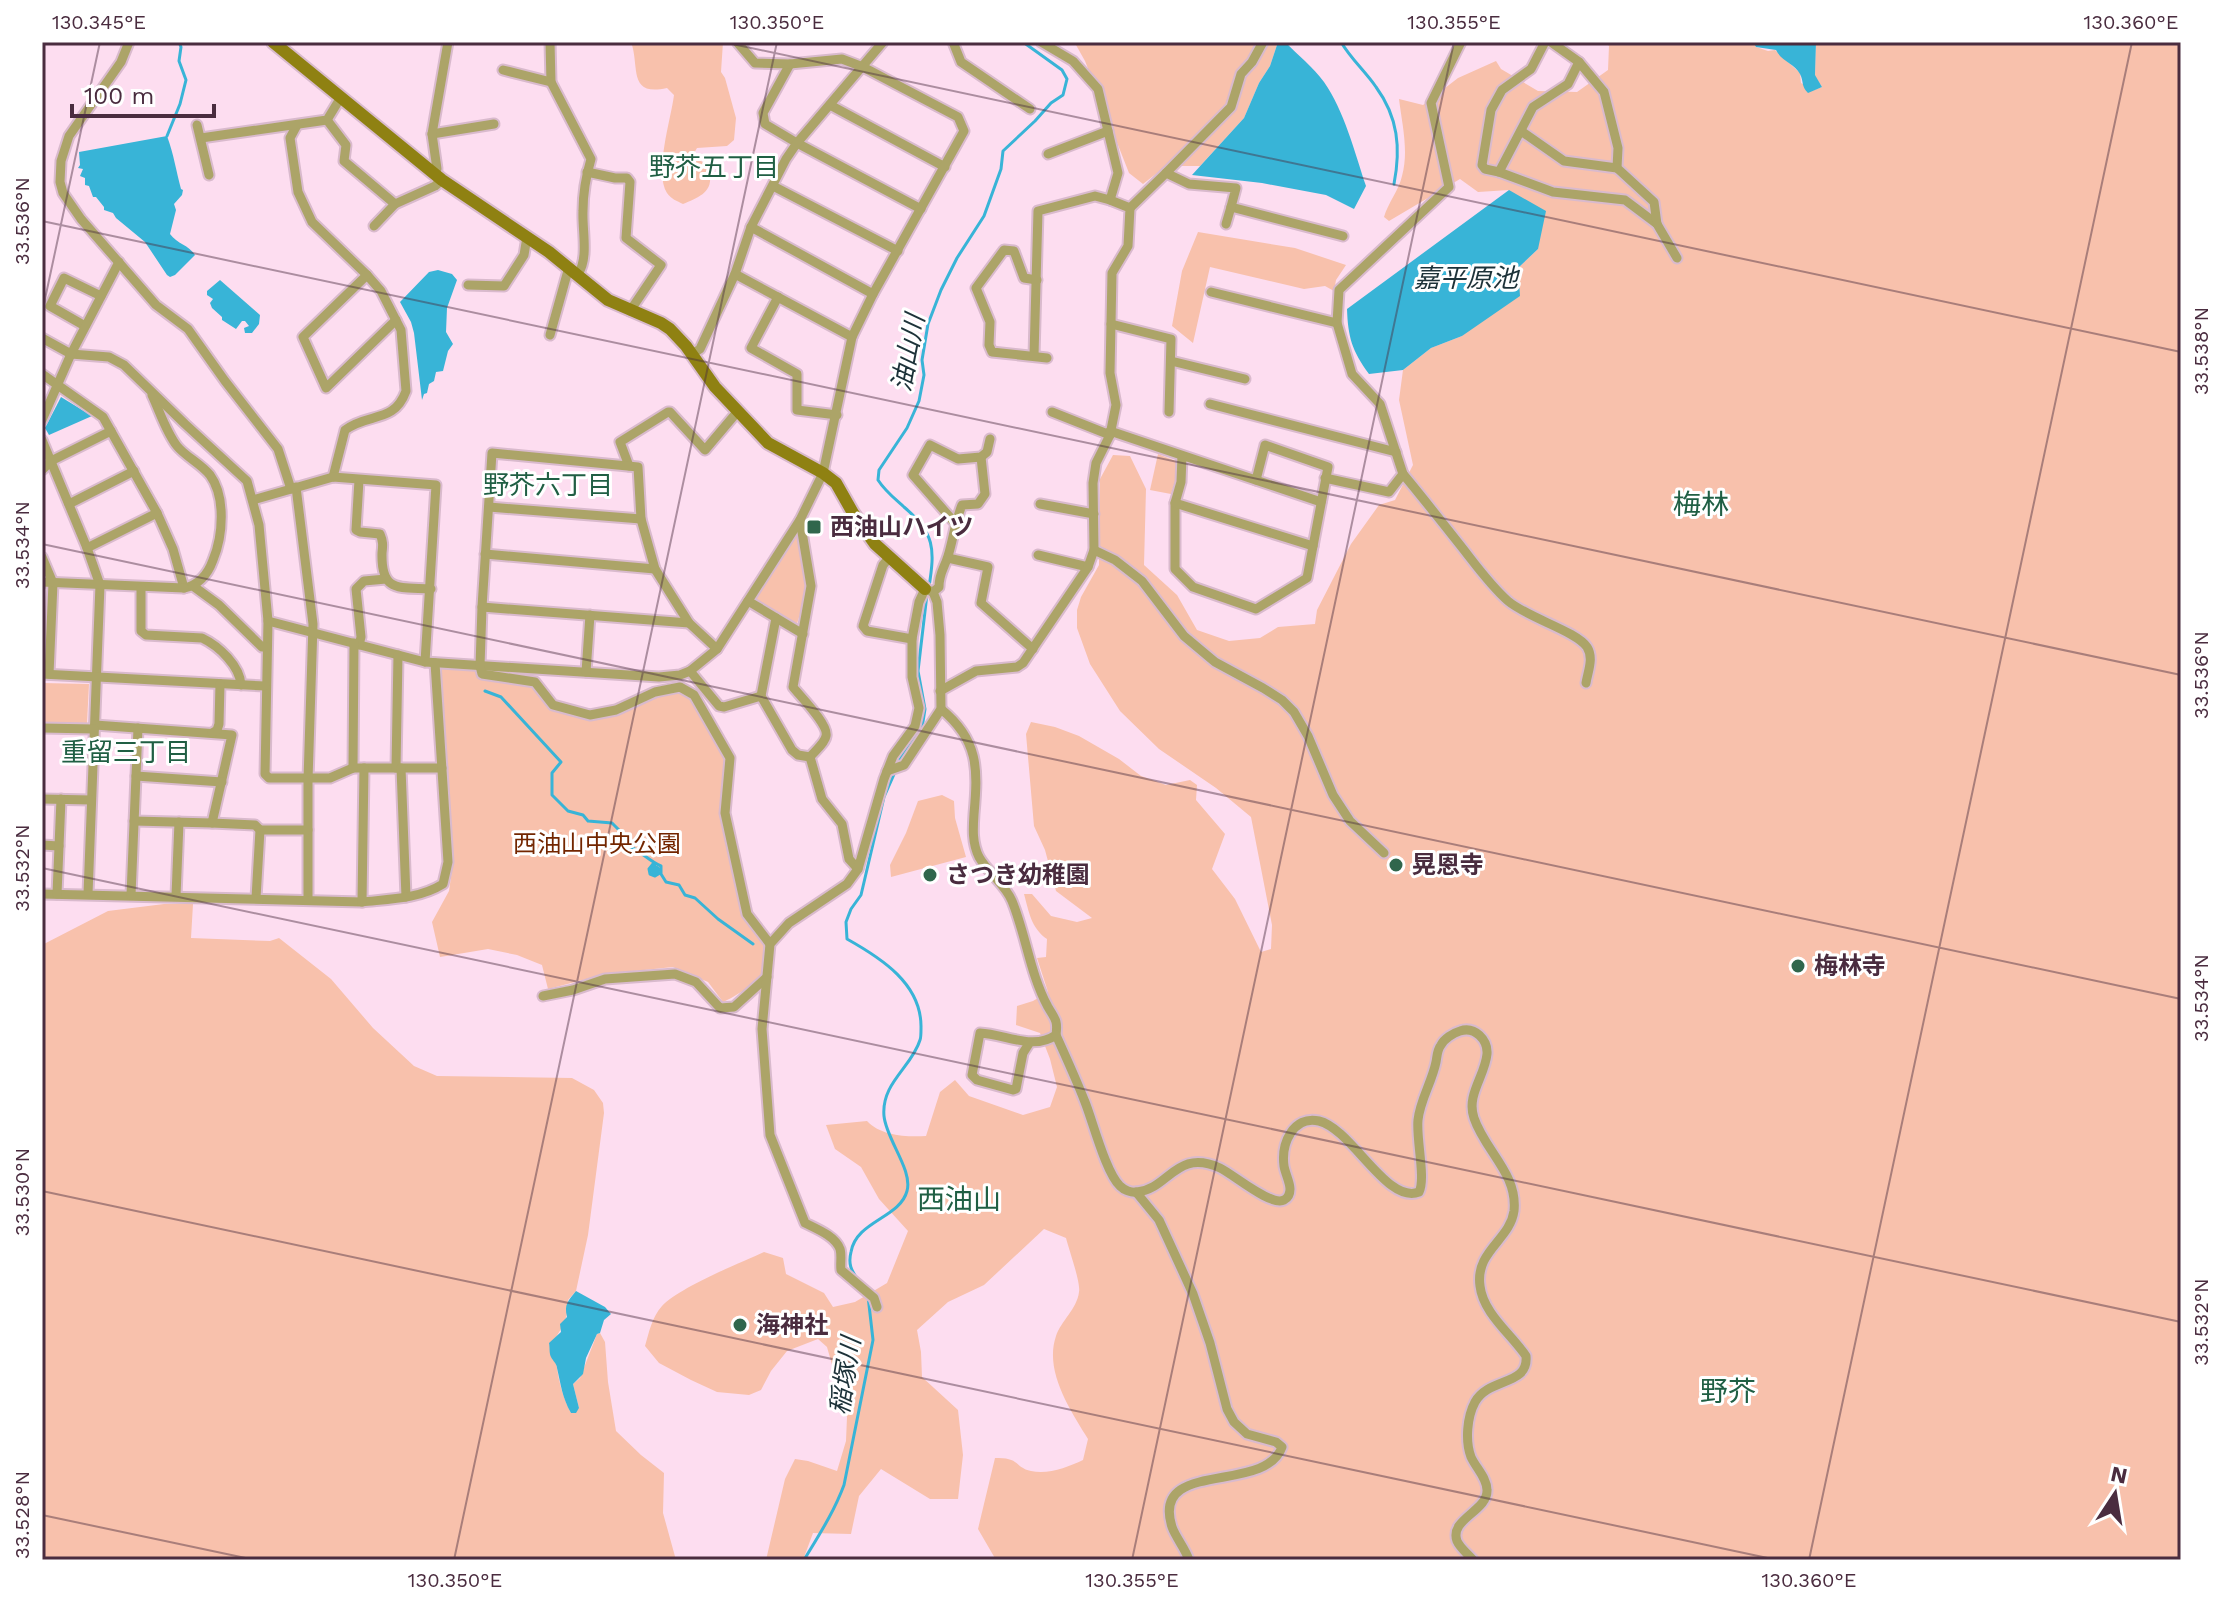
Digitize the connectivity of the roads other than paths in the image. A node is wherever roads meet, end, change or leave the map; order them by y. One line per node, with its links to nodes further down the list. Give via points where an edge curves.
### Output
1 (129, 42): 51 (street, via 121,62 69,136 60,182 69,204)
2 (273, 42): 17 (street)
3 (448, 42): 26 (street)
4 (550, 42): 16 (street)
5 (737, 42): 13 (street, via 755,63)
6 (883, 42): 14 (street)
7 (953, 42): 19 (street, via 961,62)
8 (1041, 42): 24 (street, via 1073,61 1098,89)
9 (1263, 42): 34 (street, via 1241,74 1231,107)
10 (1461, 42): 63 (street, via 1431,103 1449,187 1339,290)
11 (1548, 42): 12 (street); 33 (street, via 1531,69 1502,90 1491,110 1482,165)
12 (1579, 62): 25 (street, via 1568,84 1533,107); 31 (street, via 1604,92 1618,148)
13 (790, 64): 14 (street, via 842,59); 28 (street, via 763,113 765,124)
14 (863, 67): 18 (street); 30 (street, via 958,117 964,131)
15 (503, 70): 16 (street)
16 (551, 82): 32 (street, via 591,159)
17 (341, 97): 20 (street); 36 (street)
18 (830, 105): 28 (street); 30 (street)
19 (1030, 109)
20 (327, 120): 23 (street); 39 (street, via 346,145 344,161)
21 (494, 124): 26 (street)
22 (197, 125): 27 (street)
23 (297, 125): 27 (street); 54 (street, via 290,138 298,192 312,222)
24 (1108, 131): 29 (street); 38 (street, via 1118,173)
25 (1521, 131): 31 (street, via 1564,161); 33 (street)
26 (432, 134): 36 (street)
27 (201, 138): 35 (street)
28 (797, 143): 37 (street); 42 (street)
29 (1048, 154)
30 (945, 167): 42 (street)
31 (1617, 168): 44 (street, via 1654,202)
32 (587, 172): 52 (street, via 583,265); 61 (street, via 627,178 626,238 661,265)
33 (1499, 172): 44 (street, via 1553,192 1625,200)
34 (1166, 173): 40 (street, via 1189,184 1236,188); 41 (street)
35 (209, 175)
36 (438, 177): 39 (street, via 435,186); 48 (street)
37 (773, 186): 46 (street); 49 (street)
38 (1110, 200): 41 (street); 55 (street, via 1095,196 1038,211)
39 (395, 204): 45 (street)
40 (1231, 207): 43 (street); 47 (street)
41 (1130, 208): 64 (street, via 1128,246 1112,273)
42 (921, 209): 49 (street)
43 (1226, 224)
44 (1657, 224): 50 (street)
45 (374, 226)
46 (751, 227): 53 (street); 58 (street)
47 (1343, 236)
48 (527, 237): 52 (street); 56 (street, via 524,255 504,286)
49 (898, 251): 58 (street)
50 (1677, 258)
51 (119, 262): 59 (street); 101 (street, via 156,305 188,329 278,449)
52 (573, 271): 61 (street); 66 (street)
53 (735, 274): 60 (street); 70 (street, via 700,349)
54 (367, 275): 62 (street); 62 (street, via 303,337 326,388)
55 (1037, 280): 71 (street); 71 (street, via 1024,278 1014,251 1004,250 976,287 990,322 992,352)
56 (468, 285)
57 (1211, 292): 63 (street)
58 (873, 294): 67 (street)
59 (101, 296): 65 (street); 65 (street, via 64,278 50,306)
60 (778, 297): 67 (street); 82 (street, via 751,348 797,374 797,410)
61 (630, 311): 70 (street, via 661,323)
62 (396, 320): 97 (street, via 401,330 403,399 390,413 345,430)
63 (1337, 323): 88 (street, via 1352,374 1380,404)
64 (1111, 324): 73 (street, via 1171,339); 85 (street, via 1110,373 1116,405)
65 (85, 326): 69 (street)
66 (550, 335)
67 (852, 337): 82 (street)
68 (42, 338): 69 (street)
69 (71, 354): 76 (street); 77 (street, via 109,357)
70 (692, 354): 79 (street)
71 (1034, 356): 72 (street)
72 (1047, 358)
73 (1171, 361): 75 (street); 81 (street)
74 (42, 374): 76 (street)
75 (1245, 379)
76 (59, 384): 83 (street); 84 (street, via 103,417)
77 (150, 391): 102 (street, via 247,481); 127 (street, via 173,440 212,477 217,492 220,541 204,577)
78 (1210, 404): 88 (street)
79 (738, 411): 92 (street, via 705,450 668,412 620,442); 95 (street, via 768,443)
80 (1052, 412): 85 (street)
81 (1169, 412)
82 (837, 415): 95 (street)
83 (42, 420)
84 (111, 431): 91 (street); 94 (street)
85 (1110, 433): 89 (street); 109 (street, via 1096,463)
86 (990, 439): 90 (street)
87 (42, 440): 91 (street)
88 (1396, 452): 96 (street)
89 (1182, 456): 100 (street); 104 (street)
90 (981, 457): 112 (street, via 985,494 978,504 962,505); 112 (street, via 958,459 930,445 913,475)
91 (51, 461): 93 (street); 105 (street)
92 (629, 466): 107 (street, via 492,453); 110 (street, via 638,467)
93 (42, 470)
94 (134, 471): 105 (street); 108 (street)
95 (823, 473): 111 (street); 119 (street, via 836,483)
96 (1403, 474): 98 (street, via 1389,492); 152 (street, via 1511,603 1584,643 1591,659)
97 (333, 477): 99 (street); 101 (street)
98 (1325, 478): 100 (street, via 1328,467 1265,445); 103 (street)
99 (359, 480): 123 (street, via 356,530 383,538); 129 (street, via 436,485)
100 (1256, 480): 103 (street)
101 (294, 488): 102 (street); 138 (street)
102 (253, 500): 135 (street)
103 (1321, 502): 113 (street)
104 (1175, 503): 113 (street); 113 (street, via 1175,569 1193,587 1256,609 1307,578)
105 (69, 504): 114 (street)
106 (1040, 504): 109 (street)
107 (489, 507): 110 (street); 116 (street)
108 (157, 513): 114 (street); 127 (street)
109 (1094, 514): 115 (street)
110 (641, 519): 122 (street)
111 (800, 520): 131 (street); 139 (street, via 811,586)
112 (955, 523): 120 (street)
113 (1313, 546)
114 (87, 548): 126 (street)
115 (1094, 550): 121 (street); 181 (street, via 1142,581 1184,636 1215,662 1294,712 1341,808)
116 (485, 554): 122 (street); 132 (street)
117 (1038, 555): 121 (street)
118 (42, 557): 125 (street)
119 (889, 558): 130 (street); 140 (street, via 863,626)
120 (948, 558): 130 (street, via 939,587); 144 (street, via 988,567 981,603)
121 (1088, 567): 144 (street)
122 (655, 569): 136 (street)
123 (386, 579): 129 (street, via 397,587); 141 (street, via 364,581 356,589 361,637)
124 (42, 582): 125 (street)
125 (53, 583): 126 (street); 137 (street)
126 (100, 585): 128 (street); 151 (street)
127 (188, 587): 128 (street); 142 (street, via 219,605)
128 (141, 588): 154 (street, via 141,631 210,642 240,675)
129 (431, 589): 146 (street)
130 (929, 590): 140 (street, via 919,602); 156 (street, via 937,602)
131 (748, 601): 134 (street); 143 (street)
132 (482, 607): 133 (street); 147 (street)
133 (590, 615): 136 (street); 149 (street)
134 (776, 618): 139 (street); 157 (street)
135 (268, 621): 138 (street); 142 (street)
136 (689, 623): 143 (street)
137 (46, 629): 150 (street)
138 (311, 632): 141 (street); 169 (street)
139 (803, 634): 163 (street, via 793,687 827,731)
140 (912, 639): 167 (street, via 919,708 915,726)
141 (357, 644): 145 (street); 164 (street)
142 (266, 647): 155 (street)
143 (717, 649): 148 (street)
144 (1033, 649): 156 (street, via 1017,667 976,671)
145 (398, 655): 146 (street); 165 (street)
146 (430, 662): 147 (street); 166 (street)
147 (480, 666): 149 (street); 192 (street, via 482,674 535,682 553,705 590,715 680,687 694,695 730,758 725,813 747,914)
148 (690, 671): 149 (street, via 659,677); 157 (street, via 719,706)
149 (586, 672)
150 (46, 674): 151 (street)
151 (96, 677): 153 (street); 159 (street)
152 (1586, 683)
153 (220, 684): 154 (street); 162 (street, via 219,724)
154 (241, 685): 155 (street)
155 (265, 686): 169 (street, via 265,774)
156 (940, 691): 158 (street)
157 (761, 696): 163 (street, via 792,750)
158 (941, 709): 167 (street, via 904,765); 195 (street, via 975,755 973,834 979,856 1012,902 1025,948 1056,1017)
159 (94, 727): 160 (street); 161 (street); 173 (street)
160 (42, 728)
161 (138, 728): 162 (street); 168 (street)
162 (212, 733): 170 (street, via 232,735)
163 (810, 757): 182 (street, via 822,799 842,824 849,859)
164 (358, 768): 165 (street); 169 (street); 191 (street)
165 (398, 768): 166 (street); 188 (street)
166 (442, 768): 188 (street, via 448,862 443,884)
167 (887, 771): 182 (street)
168 (136, 776): 170 (street); 174 (street)
169 (308, 780): 178 (street)
170 (222, 782): 176 (street)
171 (42, 799): 172 (street)
172 (61, 799): 173 (street); 180 (street)
173 (91, 800): 185 (street)
174 (134, 821): 175 (street); 186 (street)
175 (179, 822): 176 (street); 187 (street)
176 (212, 823): 177 (street, via 255,825)
177 (260, 830): 178 (street); 189 (street)
178 (308, 830): 190 (street)
179 (42, 845): 180 (street)
180 (59, 846): 184 (street)
181 (1384, 853)
182 (858, 869): 192 (street, via 847,884 789,923)
183 (42, 894): 184 (street)
184 (57, 894): 185 (street)
185 (88, 894): 186 (street)
186 (131, 895): 187 (street)
187 (176, 896): 189 (street)
188 (406, 897): 191 (street)
189 (256, 898): 190 (street)
190 (308, 899): 191 (street)
191 (362, 902)
192 (770, 944): 193 (street)
193 (767, 977): 194 (street, via 734,1007 720,1008 696,982 675,974 605,979); 198 (street, via 762,1029 770,1135 805,1223 831,1238 840,1250 841,1270)
194 (543, 996)
195 (1056, 1035): 196 (street); 197 (street, via 1113,1176 1119,1186)
196 (1030, 1042): 196 (street, via 1016,1089 972,1075 980,1033)
197 (1136, 1192): 199 (street, via 1159,1220 1193,1294 1234,1422 1247,1434 1282,1447 1279,1456 1249,1473 1194,1483 1174,1496 1172,1526); 200 (street, via 1194,1164 1219,1167 1268,1198 1284,1200 1290,1190 1284,1163 1287,1139 1292,1129 1312,1120 1346,1137 1391,1185 1414,1194 1422,1182 1418,1120 1441,1044 1460,1031 1479,1034 1487,1055 1473,1094 1474,1118 1514,1194 1511,1224 1481,1268 1481,1291 1527,1363 1518,1376 1486,1389 1471,1409 1470,1455 1488,1487 1487,1496 1456,1534)
198 (875, 1302)
199 (1189, 1560)
200 (1473, 1560)

